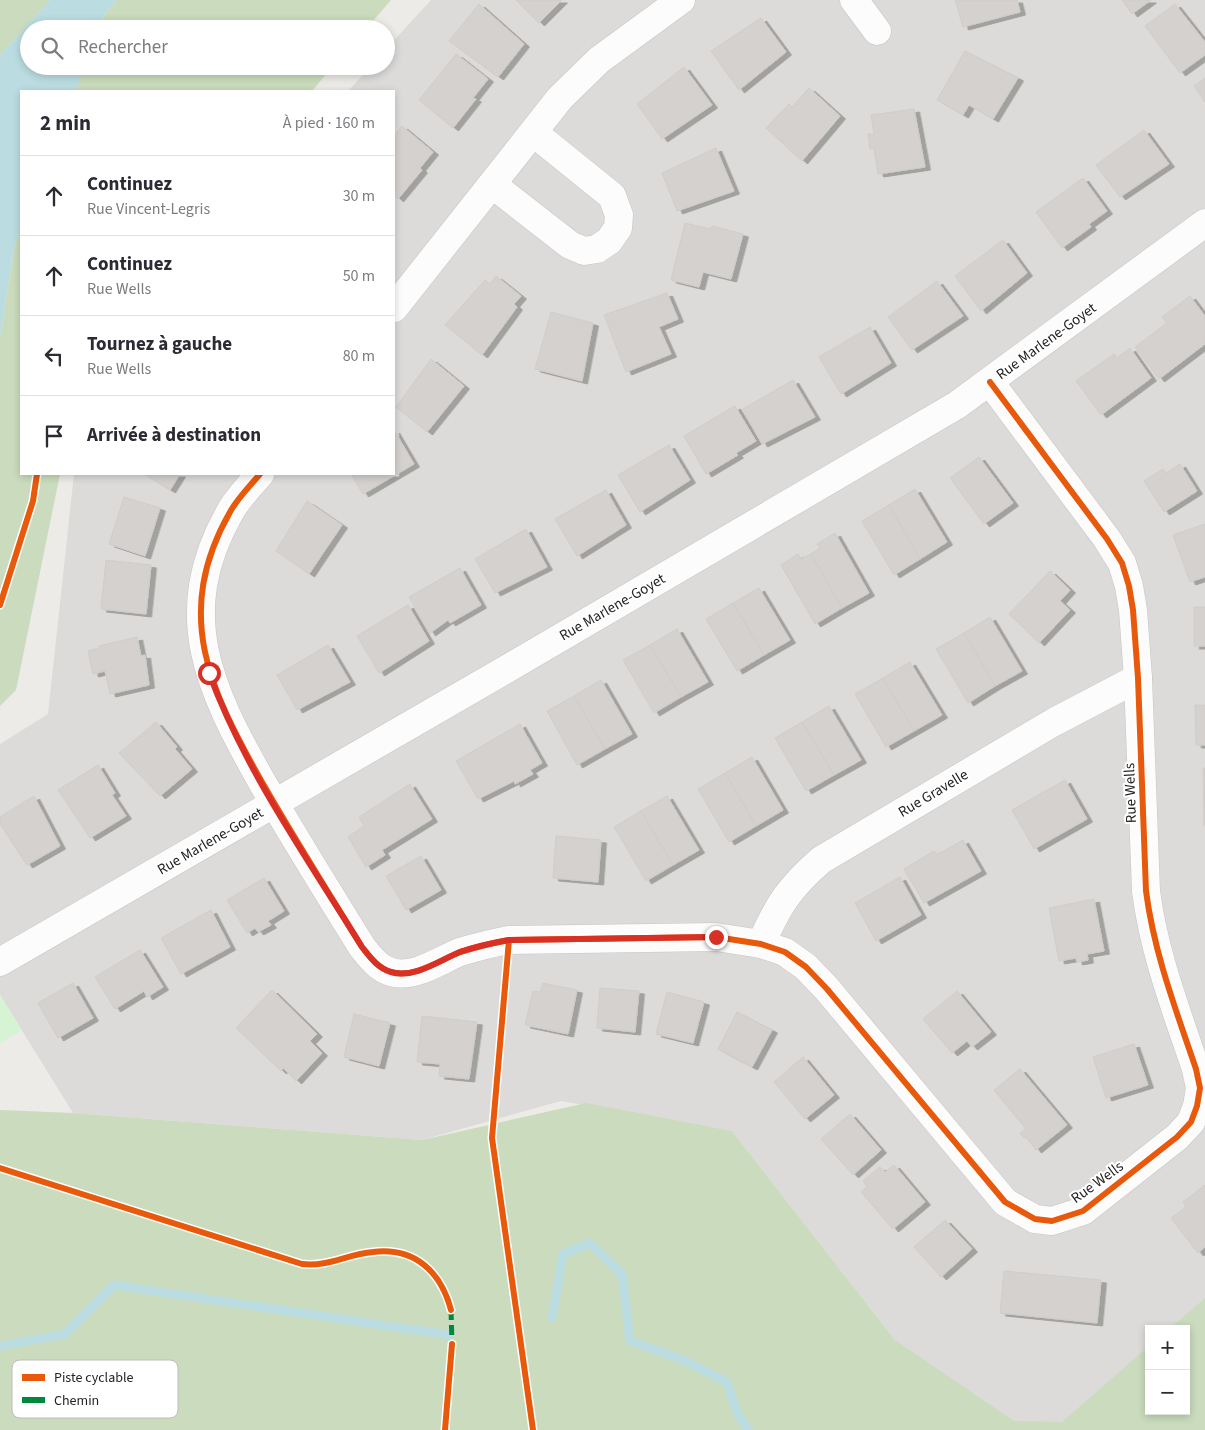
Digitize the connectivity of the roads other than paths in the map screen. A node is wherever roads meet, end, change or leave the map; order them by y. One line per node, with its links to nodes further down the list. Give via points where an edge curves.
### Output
1 (681, 0): 4 (street, via 599,60 560,98)
2 (854, 0): 3 (street)
3 (877, 31)
4 (534, 133): 5 (street); 5 (street, via 612,196 619,215 618,228 610,241 597,249 584,251 570,245)
5 (493, 185): 7 (street)
6 (1205, 223): 8 (street, Rue Marlene-Goyet)
7 (395, 307)
8 (990, 382): 10 (street, Rue Wells, via 1122,563 1130,586); 11 (street, Rue Marlene-Goyet, via 949,410)
9 (259, 475): 11 (street, Rue Wells, via 230,511 214,544 204,577 201,633 209,673 221,704)
10 (1138, 678): 12 (street, Rue Gravelle, via 1054,722 821,860 796,882 776,909); 12 (street, Rue Wells, via 1150,922 1158,958 1200,1088 1198,1106 1191,1122 1177,1137 1083,1210 1052,1221 1035,1219 1005,1202 806,967 785,952)
11 (274, 803): 12 (street, Rue Wells, via 362,947 375,964 392,972 409,972 431,966 483,944 509,940 716,937); 13 (street, Rue Marlene-Goyet)
12 (761, 944)
13 (0, 962)

